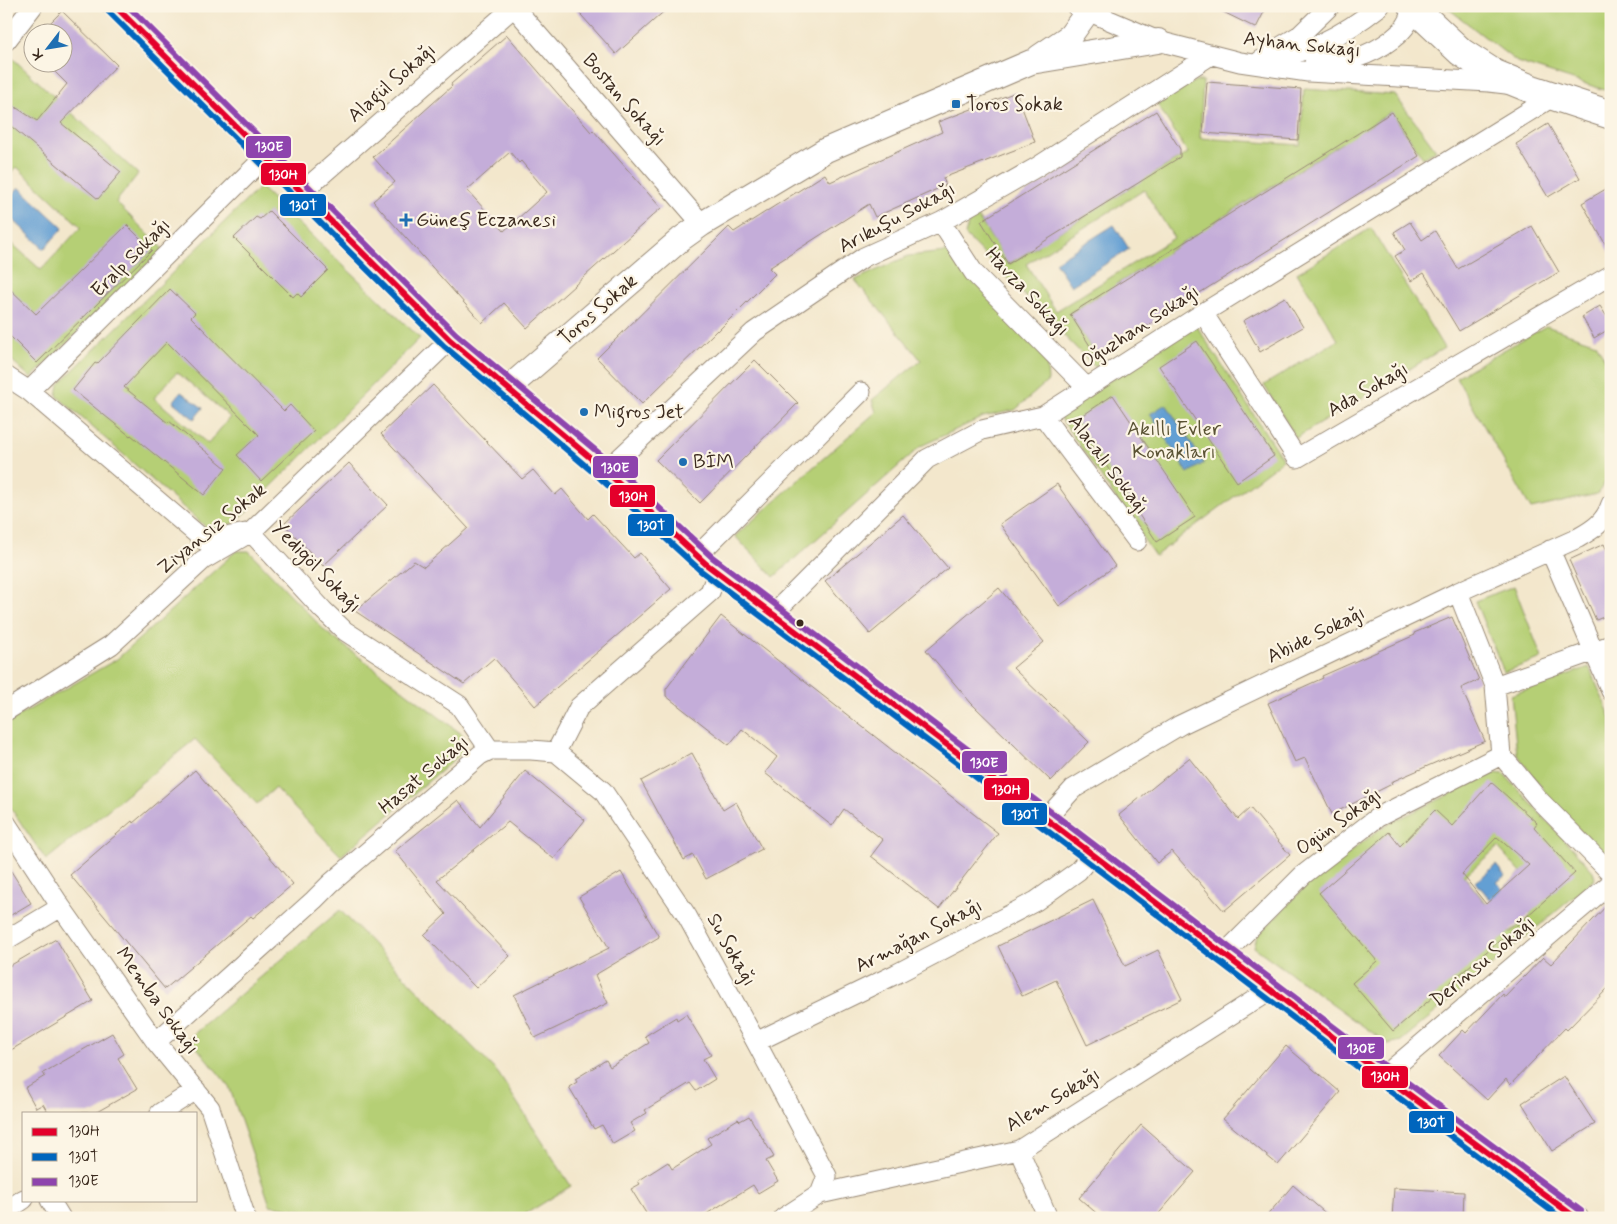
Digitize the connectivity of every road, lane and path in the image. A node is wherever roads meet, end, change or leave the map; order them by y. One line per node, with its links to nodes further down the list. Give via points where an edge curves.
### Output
1 (33, 6): 10 (street)
2 (506, 6): 17 (street, Alagül Sokağı, via 506,13)
3 (513, 6): 19 (street, Bostan Sokağı)
4 (1330, 6): 13 (street, via 1288,43 1265,55)
5 (1380, 6): 13 (street, via 1350,28 1308,48 1288,56)
6 (1411, 6): 13 (street, via 1409,22 1404,28 1387,43 1355,58 1301,64); 14 (main road, via 1477,63 1495,74)
7 (118, 7): 16 (street)
8 (1085, 8): 9 (street, Ayhan Sokağı); 12 (street, via 1070,36)
9 (1158, 41): 11 (street, Ayhan Sokağı); 12 (street, Toros Sokak)
10 (6, 42)
11 (1210, 55): 13 (street, Ayhan Sokağı); 18 (street, Arıkuşu Sokağı, via 1037,167)
12 (1031, 62): 19 (street, Toros Sokak, via 826,150)
13 (1240, 62): 14 (street, Ayhan Sokağı, via 1308,72 1489,82)
14 (1543, 93): 15 (main road); 21 (street, Oğuzhan Sokağı)
15 (1611, 115)
16 (265, 157): 17 (street); 26 (street, Eralp Sokağı)
17 (302, 192): 22 (street)
18 (941, 222): 24 (street, Havza Sokağı, via 974,273); 29 (street, Arıkuşu Sokağı, via 864,257 754,332)
19 (702, 224): 25 (street, Toros Sokak)
20 (1611, 274): 21 (street, Ada Sokağı, via 1297,458)
21 (1203, 313): 24 (street, Oğuzhan Sokağı)
22 (450, 340): 25 (street); 31 (street, Ziyansız Sokak)
23 (6, 376): 26 (street, Yedigöl Sokağı)
24 (1087, 388): 28 (street, Oğuzhan Sokağı)
25 (507, 389): 29 (street)
26 (29, 391): 31 (street, Yedigöl Sokağı, via 205,541)
27 (861, 392): 34 (street)
28 (1043, 416): 32 (street, Alacalı Sokağı); 37 (street, Oğuzhan Sokağı, via 982,430 927,459)
29 (606, 471): 34 (street)
30 (1611, 504): 33 (street, Abide Sokağı, via 1597,527)
31 (251, 532): 41 (street, Ziyansız Sokak, via 203,560 112,645); 42 (street, Yedigöl Sokağı, via 345,631 458,705)
32 (1137, 540)
33 (1550, 550): 36 (street, Abide Sokağı); 38 (street)
34 (697, 556): 35 (street)
35 (717, 572): 37 (street); 43 (street, via 710,592 579,707)
36 (1458, 592): 39 (street); 45 (street, Abide Sokağı, via 1180,725 1073,789)
37 (773, 614): 45 (street)
38 (1602, 648): 39 (street); 40 (street)
39 (1495, 686): 44 (street)
40 (1611, 691)
41 (6, 710)
42 (490, 750): 43 (street, Hasat Sokağı); 54 (street, Hasat Sokağı, via 480,755 331,883)
43 (556, 752): 55 (street, Su Sokağı, via 603,792 687,916)
44 (1501, 755): 48 (street, via 1538,799); 52 (street, Ogün Sokağı, via 1378,817 1304,875)
45 (1046, 819): 47 (street)
46 (6, 823): 50 (street, Memba Sokağı)
47 (1092, 854): 52 (street); 55 (street, Armağan Sokağı, via 1078,871 1036,901)
48 (1611, 873)
49 (1611, 883): 56 (street, Derinsu Sokağı)
50 (61, 907): 51 (street); 54 (street, Memba Sokağı)
51 (6, 940)
52 (1224, 954): 53 (street)
53 (1270, 990): 56 (street); 59 (street, Alem Sokağı)
54 (156, 1042): 57 (street, Memba Sokağı)
55 (756, 1042): 60 (street, Su Sokağı, via 827,1176)
56 (1384, 1076): 68 (street)
57 (196, 1090): 58 (street); 65 (street, Memba Sokağı, via 210,1108)
58 (162, 1112)
59 (1019, 1150): 60 (street, Alem Sokağı); 67 (street)
60 (820, 1194): 66 (street, Alem Sokağı)
61 (22, 1200): 63 (street)
62 (51, 1202): 64 (street)
63 (6, 1210)
64 (61, 1218)
65 (246, 1218)
66 (783, 1218)
67 (1048, 1218)
68 (1576, 1218)

